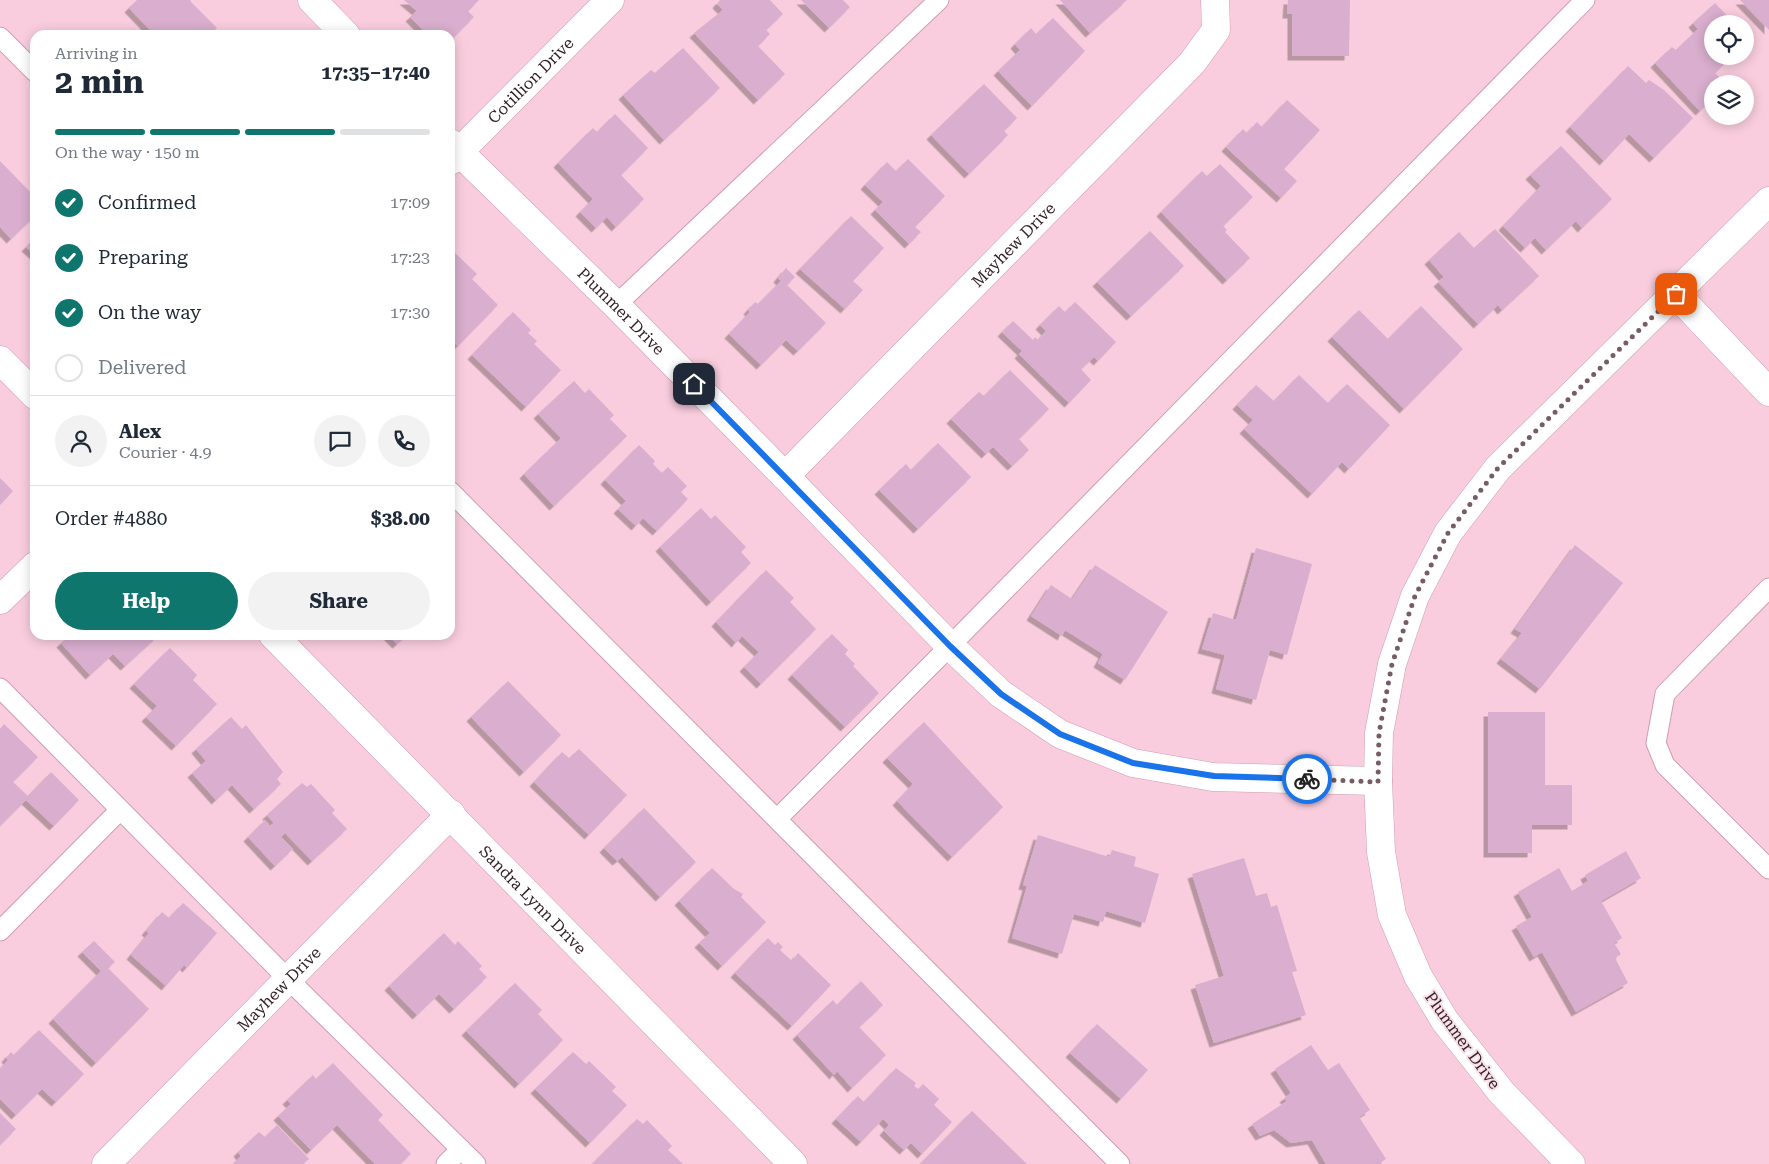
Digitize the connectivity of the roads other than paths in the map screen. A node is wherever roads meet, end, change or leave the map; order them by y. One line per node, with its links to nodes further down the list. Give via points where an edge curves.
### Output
1 (312, 0): 6 (street)
2 (610, 0): 9 (street, Cotillion Drive)
3 (939, 0): 13 (lane)
4 (1215, 0): 17 (street, Mayhew Drive, via 1216,30 1192,63)
5 (1585, 0): 23 (lane)
6 (341, 30)
7 (0, 37): 8 (lane)
8 (30, 67)
9 (455, 150)
10 (455, 154): 13 (street, Plummer Drive)
11 (1769, 201): 12 (street)
12 (1676, 294): 16 (street); 25 (street, via 1498,468 1448,533 1415,596 1392,664 1379,733)
13 (616, 305): 17 (street, Plummer Drive)
14 (0, 360): 15 (street)
15 (30, 390)
16 (1769, 392)
17 (785, 476): 23 (street, Plummer Drive)
18 (455, 496): 28 (lane)
19 (30, 571): 21 (street)
20 (1769, 588): 29 (lane, via 1666,694 1656,742 1666,765)
21 (0, 600)
22 (278, 640): 27 (street, Sandra Lynn Drive)
23 (950, 646): 25 (street, Plummer Drive, via 1001,694 1060,734 1133,763 1214,776); 28 (lane)
24 (0, 688): 26 (lane)
25 (1378, 782): 38 (street, Plummer Drive, via 1381,852 1392,915 1418,976 1445,1021 1502,1093)
26 (120, 810): 30 (lane); 31 (lane)
27 (451, 814): 31 (street, Mayhew Drive); 33 (street, Sandra Lynn Drive)
28 (777, 819): 37 (lane)
29 (1769, 869)
30 (0, 930)
31 (288, 979): 32 (lane); 34 (street, Mayhew Drive)
32 (461, 1149): 35 (lane); 36 (lane)
33 (786, 1162)
34 (106, 1164)
35 (446, 1164)
36 (476, 1164)
37 (1120, 1164)
38 (1571, 1164)

